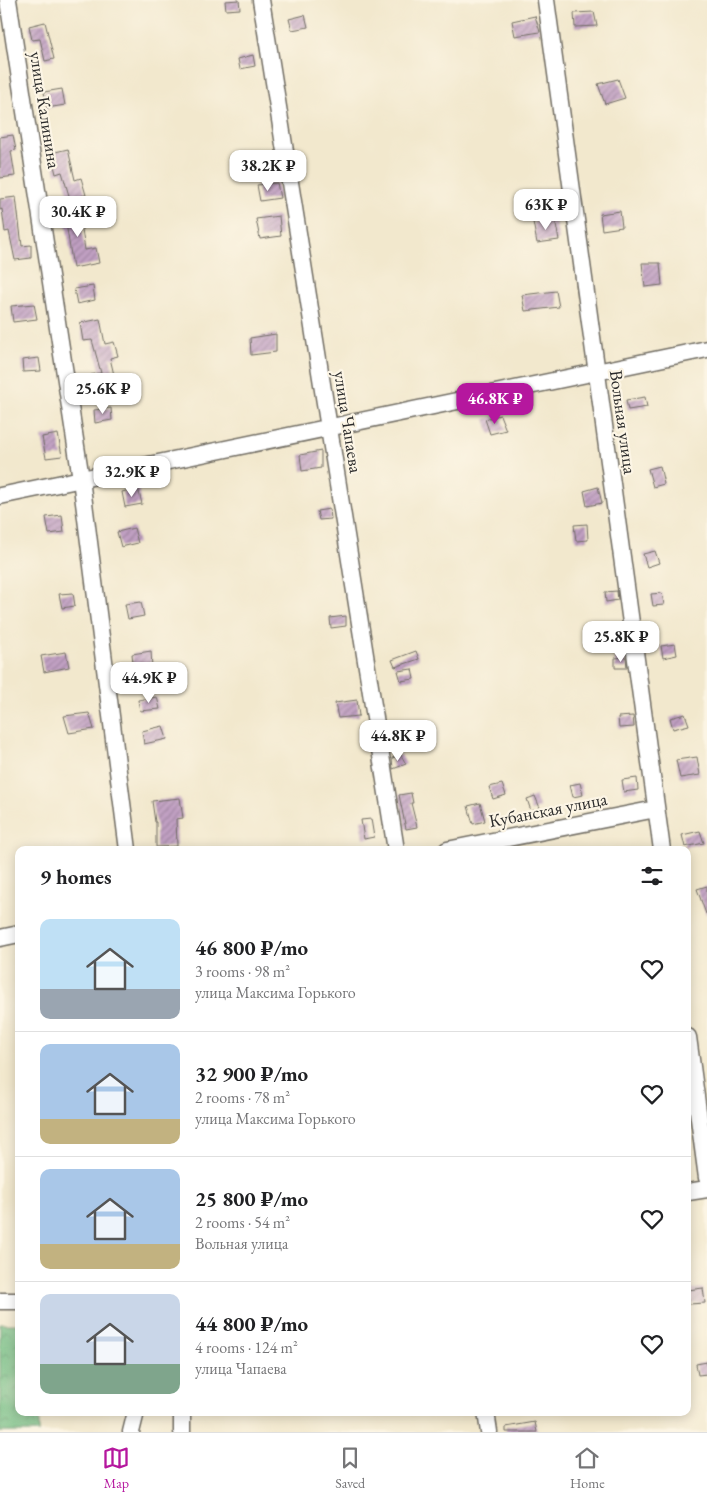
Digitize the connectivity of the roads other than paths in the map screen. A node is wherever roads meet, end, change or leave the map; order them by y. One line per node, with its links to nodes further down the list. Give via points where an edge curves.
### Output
1 (8, 0): 7 (street, улица Калинина)
2 (261, 0): 6 (street, улица Чапаева)
3 (546, 0): 5 (street, Вольная улица)
4 (707, 349): 5 (street)
5 (596, 373): 6 (street); 9 (street, Вольная улица)
6 (328, 427): 7 (street); 11 (street, улица Чапаева)
7 (81, 478): 8 (street); 10 (street, улица Калинина)
8 (0, 496)
9 (656, 809): 12 (street, Кубанская улица); 13 (street, Вольная улица)
10 (127, 846)
11 (395, 846)
12 (467, 846)
13 (661, 846)
14 (15, 935): 15 (street)
15 (0, 938)
16 (691, 1059): 17 (street)
17 (707, 1178)
18 (707, 1189): 19 (street)
19 (691, 1192)
20 (15, 1300): 21 (street)
21 (0, 1301)
22 (135, 1416): 25 (street)
23 (182, 1416): 26 (street)
24 (487, 1416): 27 (street)
25 (131, 1432)
26 (182, 1432)
27 (489, 1432)

